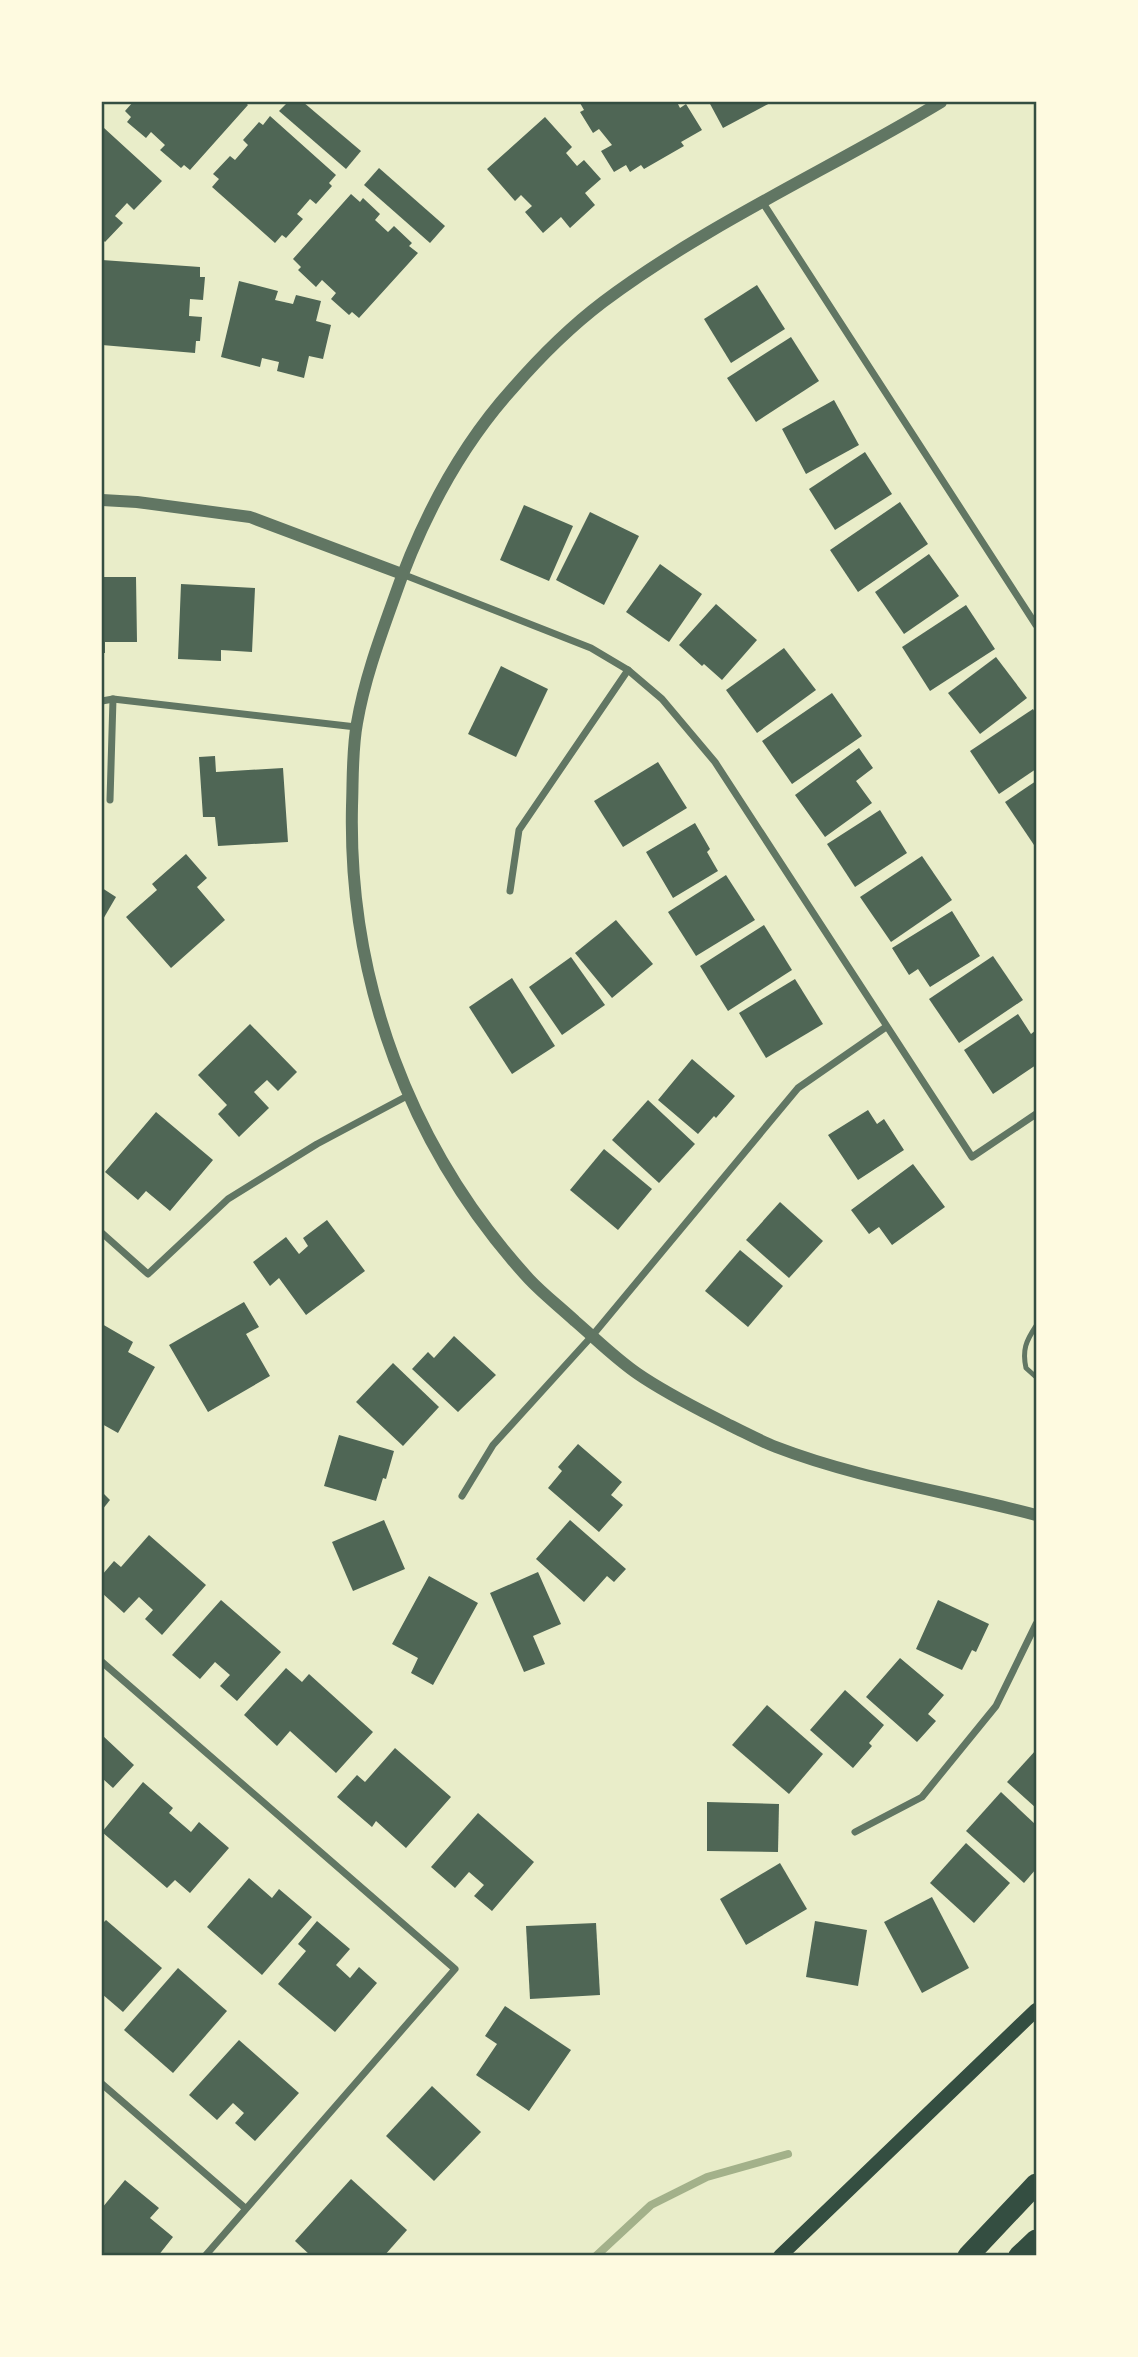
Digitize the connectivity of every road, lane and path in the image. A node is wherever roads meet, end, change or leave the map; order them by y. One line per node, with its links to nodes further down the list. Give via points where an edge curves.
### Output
1 (941, 102): 2 (street)
2 (763, 203): 4 (street, via 602,303 541,358 480,428 433,504); 5 (street)
3 (102, 500): 4 (street, via 250,517)
4 (402, 574): 6 (street, via 590,648); 9 (street)
5 (1037, 625)
6 (628, 670): 11 (street, via 519,830); 12 (street, via 662,699 715,762)
7 (113, 699): 8 (street); 9 (street); 10 (street)
8 (102, 701)
9 (356, 727): 13 (street, via 351,835 362,946 389,1049)
10 (110, 800)
11 (510, 891)
12 (886, 1027): 14 (street, via 972,1157); 17 (street, via 798,1088)
13 (410, 1095): 15 (street, via 317,1144 229,1199 148,1274); 17 (street, via 451,1174 498,1242 532,1283)
14 (1037, 1114)
15 (102, 1233)
16 (1037, 1326): 18 (lane, via 1023,1354 1026,1368)
17 (592, 1336): 19 (street, via 493,1445); 20 (street, via 636,1373 772,1446 831,1465)
18 (1037, 1377)
19 (462, 1496)
20 (1037, 1515)
21 (1037, 1624): 23 (street, via 996,1706 922,1797)
22 (102, 1662): 27 (street, via 455,1969)
23 (855, 1832)
24 (1037, 2010): 30 (main road)
25 (102, 2084): 27 (street)
26 (1037, 2184): 31 (highway)
27 (245, 2208): 29 (street)
28 (1037, 2240): 32 (highway)
29 (205, 2256)
30 (780, 2256)
31 (968, 2256)
32 (1019, 2256)

